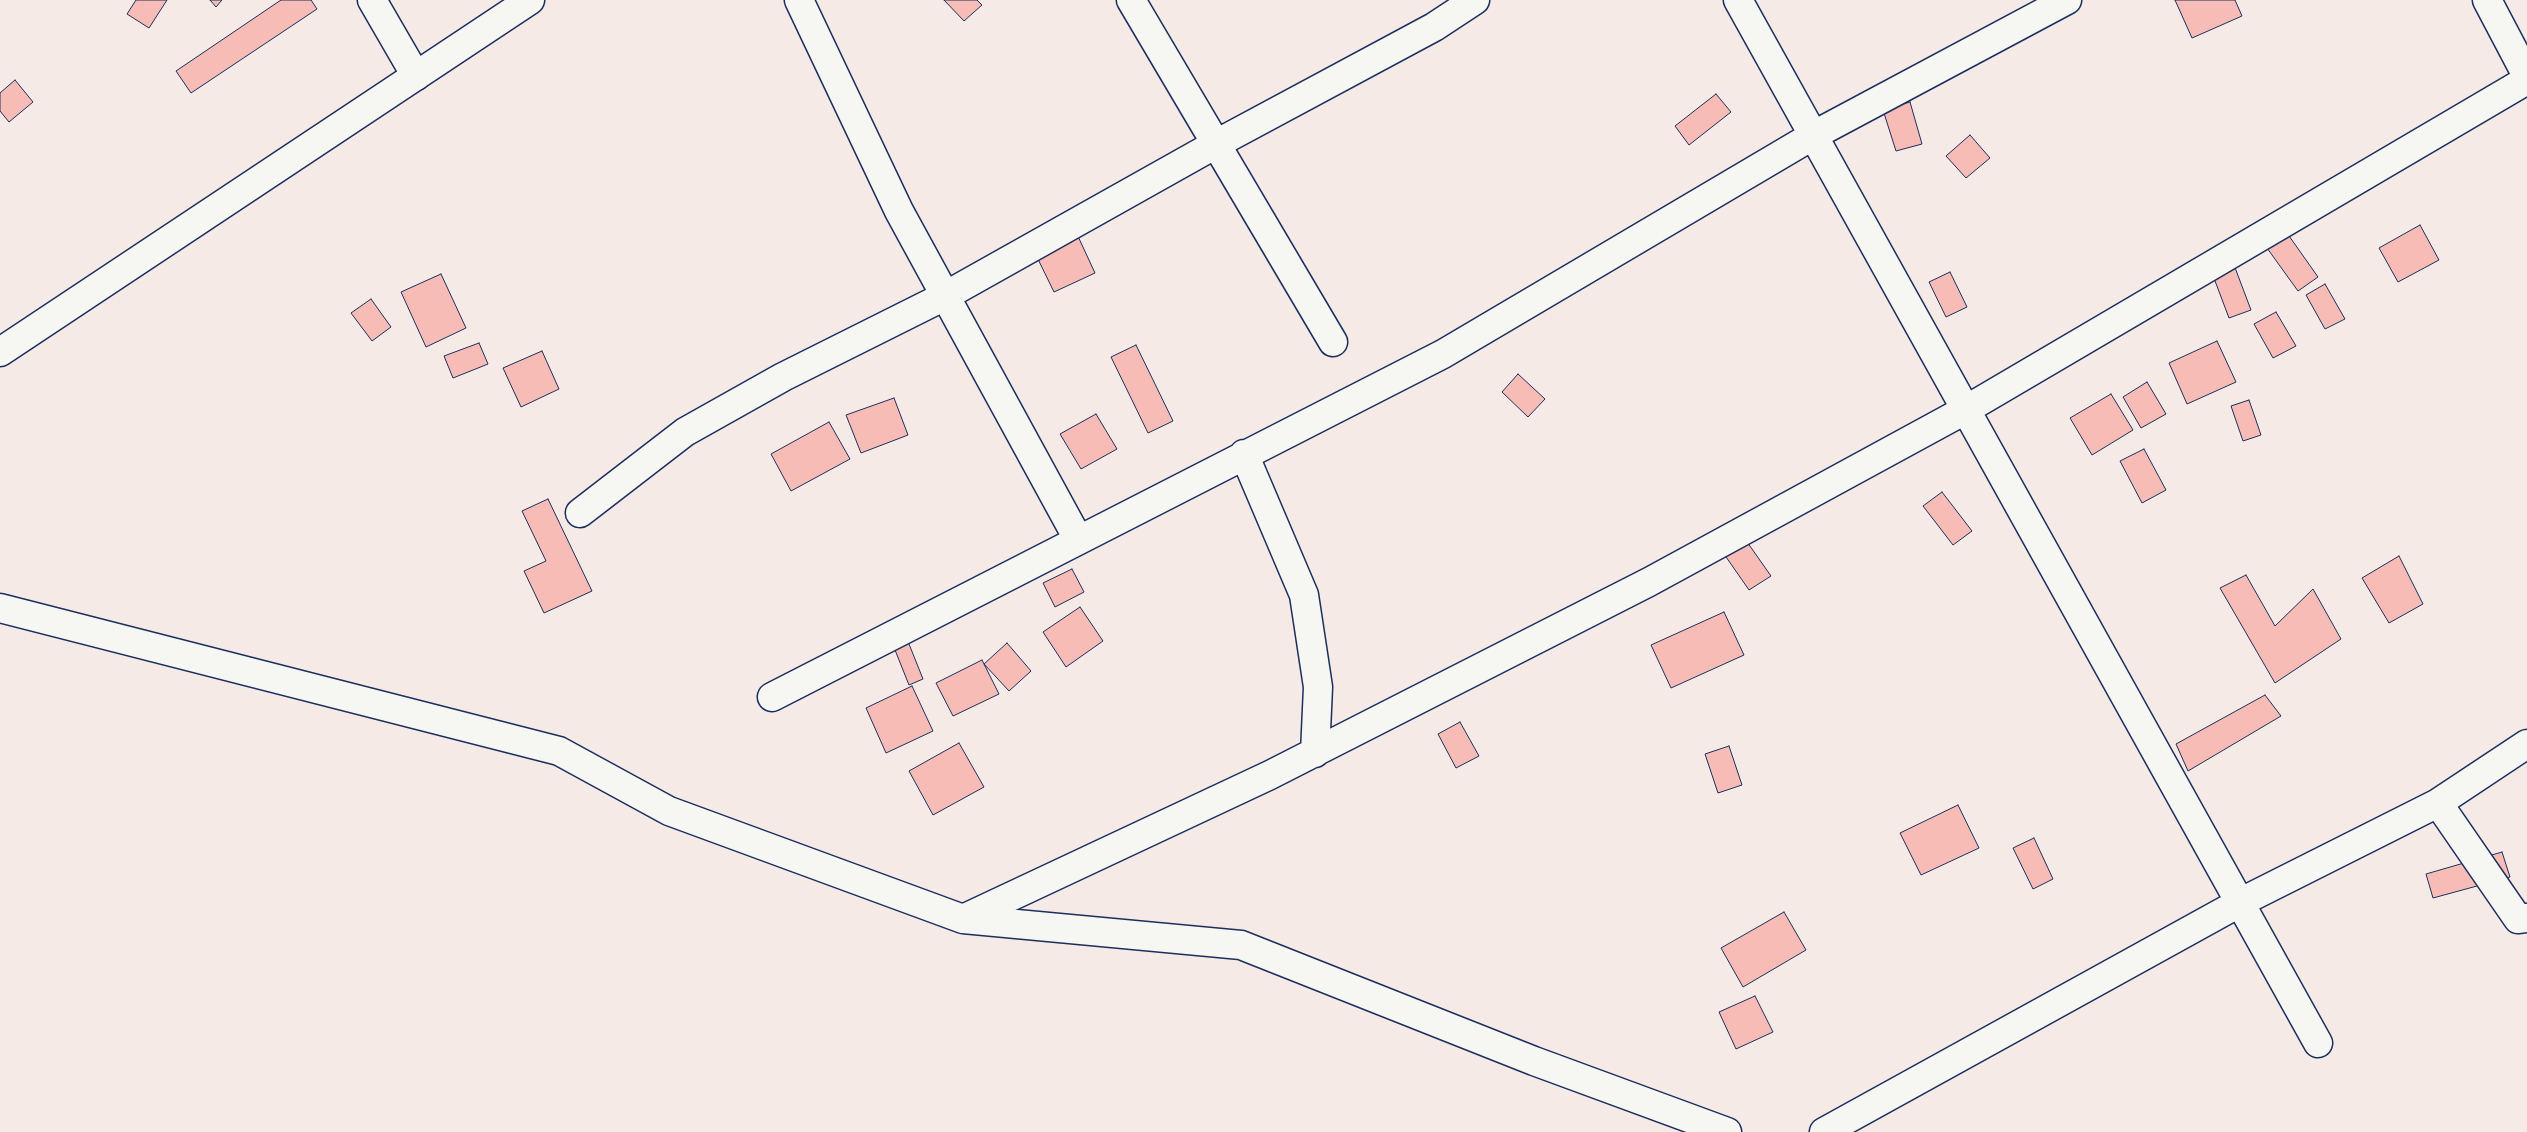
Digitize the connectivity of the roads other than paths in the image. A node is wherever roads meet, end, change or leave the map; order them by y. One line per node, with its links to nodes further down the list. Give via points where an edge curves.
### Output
1 (372, 0): 9 (street)
2 (530, 0): 9 (street)
3 (799, 0): 14 (street, via 899,211)
4 (1131, 0): 13 (street)
5 (1475, 0): 13 (street, via 1434,27)
6 (1738, 0): 12 (street)
7 (2067, 0): 12 (street)
8 (2487, 0): 10 (street)
9 (416, 76): 16 (street)
10 (2527, 76)
11 (2527, 80): 17 (street)
12 (1814, 135): 17 (street); 18 (street, via 1443,354)
13 (1216, 144): 14 (street); 15 (street)
14 (946, 296): 19 (street, via 783,377 685,432); 20 (street)
15 (1333, 342)
16 (0, 352)
17 (1967, 408): 24 (street, via 1649,582); 26 (street)
18 (1244, 454): 20 (street); 24 (street, via 1304,596 1318,687)
19 (580, 513)
20 (1078, 539): 22 (street)
21 (0, 608): 27 (street, via 559,751 669,811)
22 (772, 697)
23 (2527, 744): 25 (street)
24 (1315, 753): 27 (street)
25 (2438, 803): 26 (street); 28 (street)
26 (2241, 902): 29 (street); 31 (street)
27 (963, 919): 30 (street, via 1240,945 1534,1061)
28 (2524, 926)
29 (2318, 1042)
30 (1727, 1132)
31 (1824, 1132)

